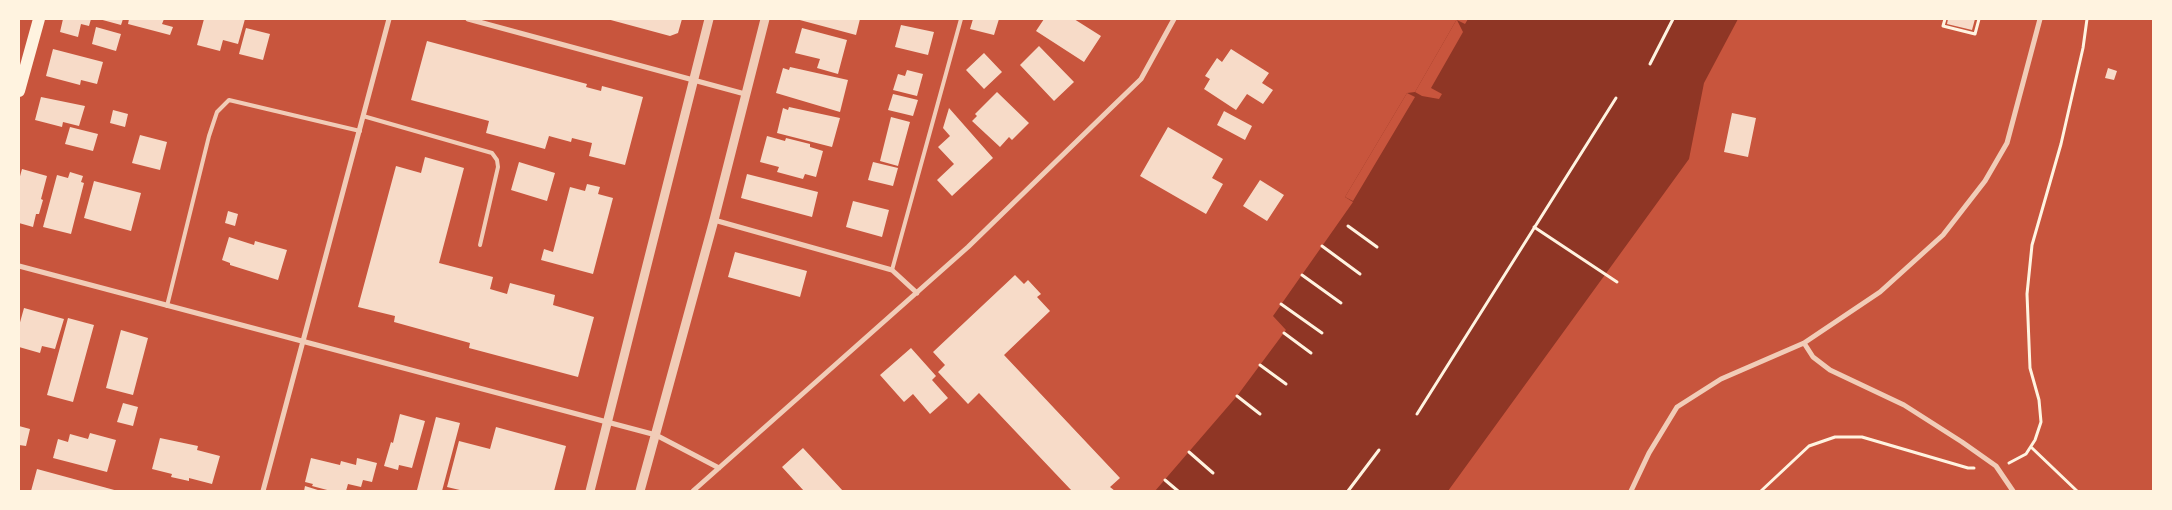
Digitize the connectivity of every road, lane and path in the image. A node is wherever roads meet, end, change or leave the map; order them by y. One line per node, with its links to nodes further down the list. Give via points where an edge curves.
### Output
1 (39, 19): 15 (main road)
2 (389, 19): 18 (street)
3 (468, 19): 14 (street)
4 (709, 19): 14 (street)
5 (765, 19): 16 (street)
6 (961, 19): 27 (lane)
7 (1174, 19): 31 (street, via 1141,78)
8 (1673, 19): 13 (path)
9 (1945, 19): 10 (path, via 1943,26 1975,34)
10 (1979, 19)
11 (2040, 19): 38 (street, via 2007,142 1985,181 1943,235 1880,292)
12 (2087, 19): 47 (path, via 2061,144 2032,245 2027,294 2030,368 2039,400 2040,422)
13 (1650, 64)
14 (692, 79): 16 (street); 45 (street)
15 (19, 91)
16 (745, 94): 20 (street)
17 (1616, 98): 22 (path)
18 (364, 116): 19 (street); 23 (lane, via 492,154 498,160)
19 (360, 131): 34 (lane, via 230,100 217,112 208,136); 37 (street)
20 (714, 220): 27 (street); 46 (street)
21 (1348, 226): 25 (path)
22 (1534, 227): 30 (path); 44 (path)
23 (480, 245)
24 (1322, 246): 28 (path)
25 (1377, 247)
26 (19, 266): 34 (street)
27 (892, 270): 31 (street)
28 (1360, 274)
29 (1302, 275): 32 (path)
30 (1617, 282)
31 (917, 293): 51 (street)
32 (1341, 303)
33 (1281, 304): 36 (path)
34 (167, 306): 37 (street)
35 (1284, 333): 39 (path)
36 (1322, 333)
37 (304, 341): 45 (street); 54 (street)
38 (1804, 343): 50 (street, via 1813,357 1830,370 1904,405); 60 (street, via 1721,379 1677,407)
39 (1311, 353)
40 (1260, 365): 41 (path)
41 (1286, 384)
42 (1237, 396): 43 (path)
43 (1260, 414)
44 (1417, 414)
45 (608, 422): 46 (street); 55 (street)
46 (656, 435): 51 (street); 56 (street)
47 (2031, 447): 50 (path, via 2012,462); 63 (path)
48 (1379, 450): 59 (path)
49 (1189, 452): 52 (path)
50 (1996, 466): 61 (path, via 1968,468 1862,437 1834,437 1809,446); 62 (street)
51 (719, 468): 57 (street)
52 (1214, 473)
53 (1165, 480): 58 (path)
54 (264, 491)
55 (590, 491)
56 (640, 491)
57 (693, 491)
58 (1178, 491)
59 (1348, 491)
60 (1631, 491)
61 (1761, 491)
62 (2013, 491)
63 (2076, 491)

